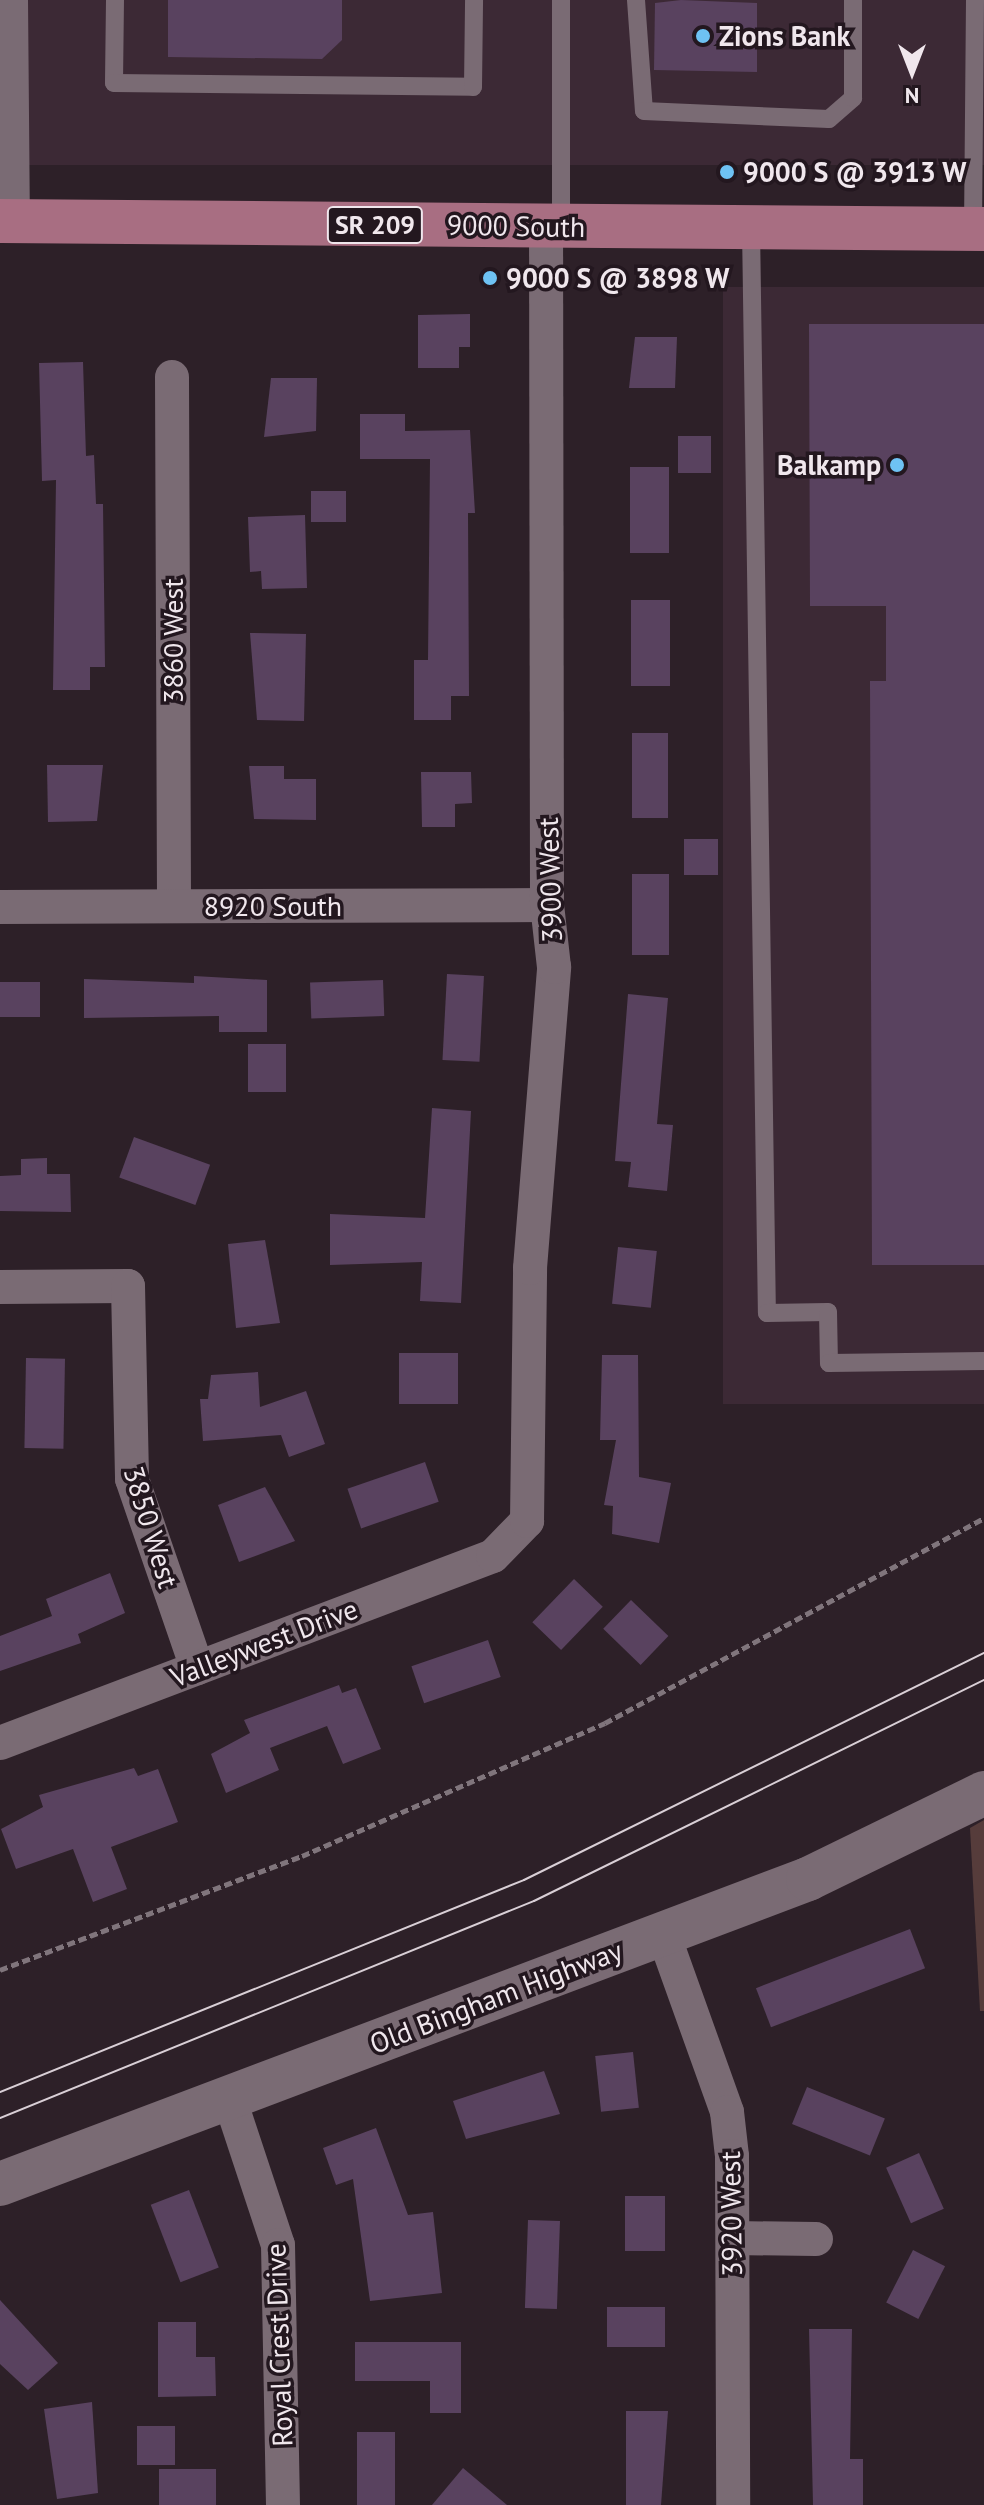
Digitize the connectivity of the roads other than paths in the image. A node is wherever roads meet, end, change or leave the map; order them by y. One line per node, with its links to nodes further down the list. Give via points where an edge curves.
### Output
1 (11, 0): 8 (street)
2 (115, 0): 3 (lane, via 114,83 473,87)
3 (474, 0)
4 (561, 0): 9 (lane)
5 (636, 0): 6 (lane, via 644,111 838,117 853,98)
6 (853, 0)
7 (975, 0): 11 (lane)
8 (6, 222): 9 (main road, 9000 South / SR 209)
9 (553, 226): 10 (main road, 9000 South / SR 209); 13 (street, 3900 West)
10 (751, 228): 11 (main road, 9000 South / SR 209); 17 (lane, via 767,1313 828,1312 829,1363)
11 (978, 229)
12 (172, 377): 14 (street, 3860 West)
13 (547, 905): 14 (street, 8920 South); 18 (street, 3900 West, via 554,967 530,1268 529,1505)
14 (174, 906): 15 (street, 8920 South)
15 (0, 907)
16 (0, 1287): 19 (street, 3850 West, via 128,1286 132,1479)
17 (984, 1361)
18 (522, 1531): 19 (street, Valleywest Drive, via 493,1556)
19 (197, 1668): 20 (street, Valleywest Drive)
20 (0, 1743)
21 (984, 1793): 22 (street, Old Bingham Highway, via 855,1859)
22 (663, 1933): 23 (street, Old Bingham Highway); 25 (street, 3920 West, via 727,2112)
23 (229, 2097): 24 (street, Old Bingham Highway); 27 (street, Royal Crest Drive, via 278,2245)
24 (0, 2184)
25 (733, 2238): 26 (street); 28 (street, 3920 West)
26 (816, 2239)
27 (283, 2505)
28 (733, 2505)

